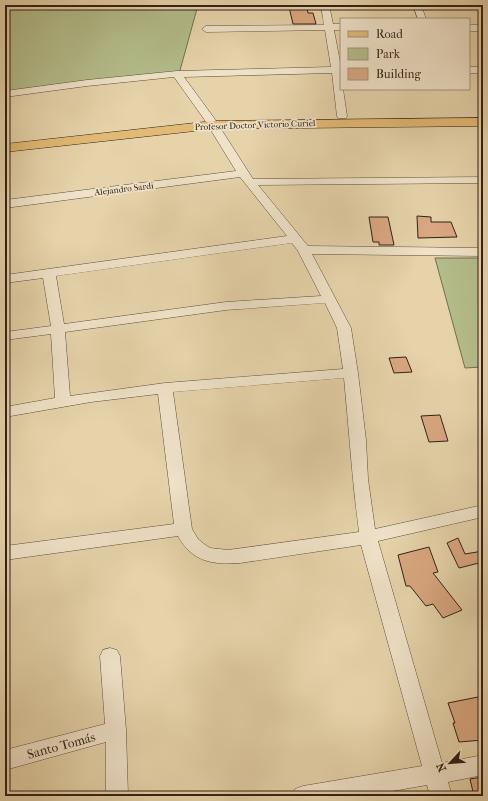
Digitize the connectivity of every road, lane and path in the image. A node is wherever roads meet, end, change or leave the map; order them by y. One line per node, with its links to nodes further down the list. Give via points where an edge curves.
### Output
1 (325, 5): 4 (street)
2 (417, 5): 3 (street)
3 (422, 18)
4 (329, 27): 5 (street); 6 (street); 9 (street)
5 (340, 27)
6 (206, 28)
7 (470, 28): 8 (street)
8 (483, 28)
9 (339, 70): 12 (street); 13 (street)
10 (470, 70): 11 (street)
11 (483, 70)
12 (177, 74): 15 (street); 18 (street)
13 (340, 85)
14 (340, 90): 17 (street)
15 (5, 94)
16 (483, 115): 17 (main road, Profesor Doctor Victorio Curiel)
17 (342, 116): 18 (main road, Profesor Doctor Victorio Curiel)
18 (211, 121): 19 (main road, Profesor Doctor Victorio Curiel); 20 (main road, Profesor Doctor Victorio Curiel); 21 (main road, Profesor Doctor Victorio Curiel); 22 (street)
19 (483, 122)
20 (5, 140)
21 (5, 148)
22 (246, 178): 23 (street, Alejandro Sardi); 24 (street, Alejandro Sardi); 25 (street)
23 (483, 180)
24 (5, 204)
25 (299, 245): 26 (street); 27 (street); 29 (street)
26 (483, 252)
27 (49, 272): 28 (street); 30 (street)
28 (5, 279)
29 (329, 299): 30 (street, via 226,306); 32 (street, via 344,328)
30 (58, 328): 31 (street); 34 (street)
31 (5, 336)
32 (351, 373): 33 (street); 38 (street)
33 (166, 388): 34 (street); 37 (street)
34 (63, 400): 35 (street)
35 (5, 412)
36 (483, 511): 38 (street)
37 (183, 529): 38 (street, via 193,546 220,558); 39 (street)
38 (368, 537): 44 (street)
39 (5, 553)
40 (110, 656): 41 (street)
41 (116, 730): 42 (street, Santo Tomás); 45 (street)
42 (5, 760)
43 (483, 765): 44 (street)
44 (435, 774): 46 (street); 47 (street)
45 (117, 796)
46 (303, 796)
47 (441, 796)

